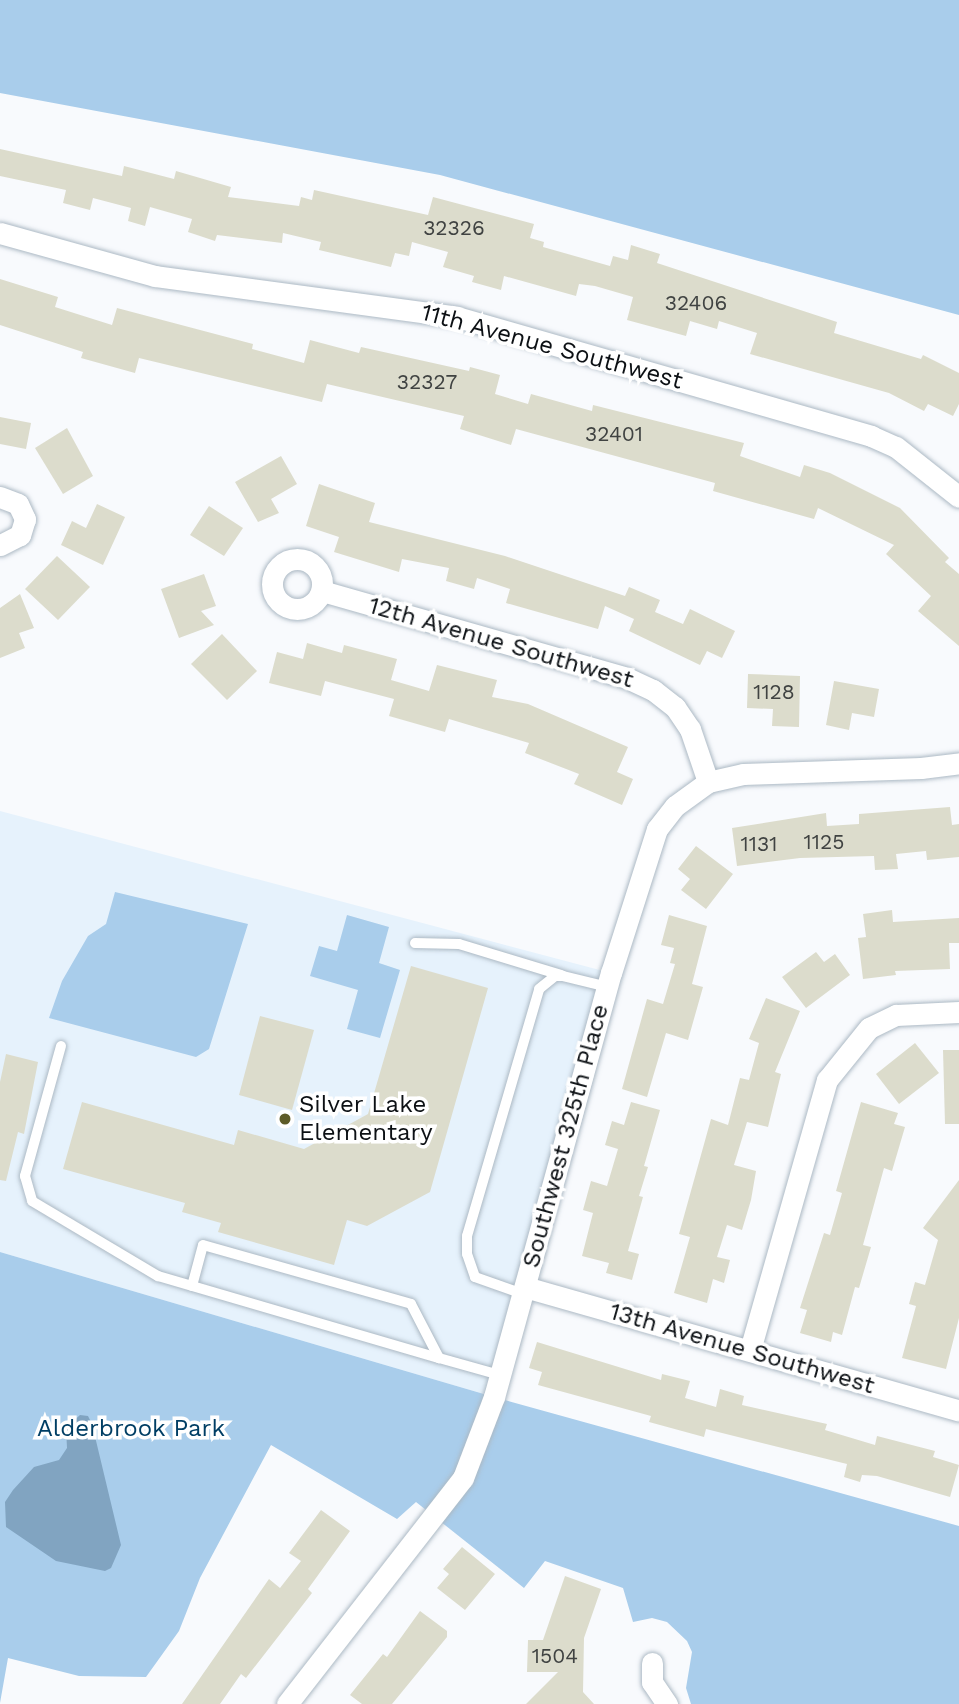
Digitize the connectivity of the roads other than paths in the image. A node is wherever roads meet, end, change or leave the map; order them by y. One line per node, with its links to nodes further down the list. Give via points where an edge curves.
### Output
1 (0, 233): 3 (street, 11th Avenue Southwest, via 155,276 457,317 871,436 905,453)
2 (0, 497): 4 (street, via 18,504 25,519 20,535)
3 (959, 497)
4 (0, 545)
5 (321, 591): 7 (street, 12th Avenue Southwest, via 627,678 653,690 675,707 690,729)
6 (959, 763): 7 (street, Southwest 325th Place, via 743,774)
7 (708, 782): 10 (street, Southwest 325th Place, via 675,806 657,829)
8 (415, 943): 9 (lane, via 459,944)
9 (563, 975): 10 (lane); 14 (lane, via 547,981 535,997 467,1236 475,1277)
10 (608, 987): 14 (street, Southwest 325th Place)
11 (959, 1012): 15 (street, via 896,1015 869,1028 827,1080)
12 (61, 1046): 13 (lane, via 25,1176 27,1194 158,1276)
13 (191, 1286): 16 (lane); 16 (lane, via 203,1245 411,1304)
14 (524, 1291): 15 (street, 13th Avenue Southwest); 17 (street, Southwest 325th Place)
15 (750, 1350): 18 (street, 13th Avenue Southwest)
16 (439, 1358): 17 (lane)
17 (500, 1376): 20 (street, Southwest 325th Place, via 463,1478)
18 (959, 1412)
19 (652, 1663): 21 (street, via 652,1682)
20 (287, 1704)
21 (667, 1704)

